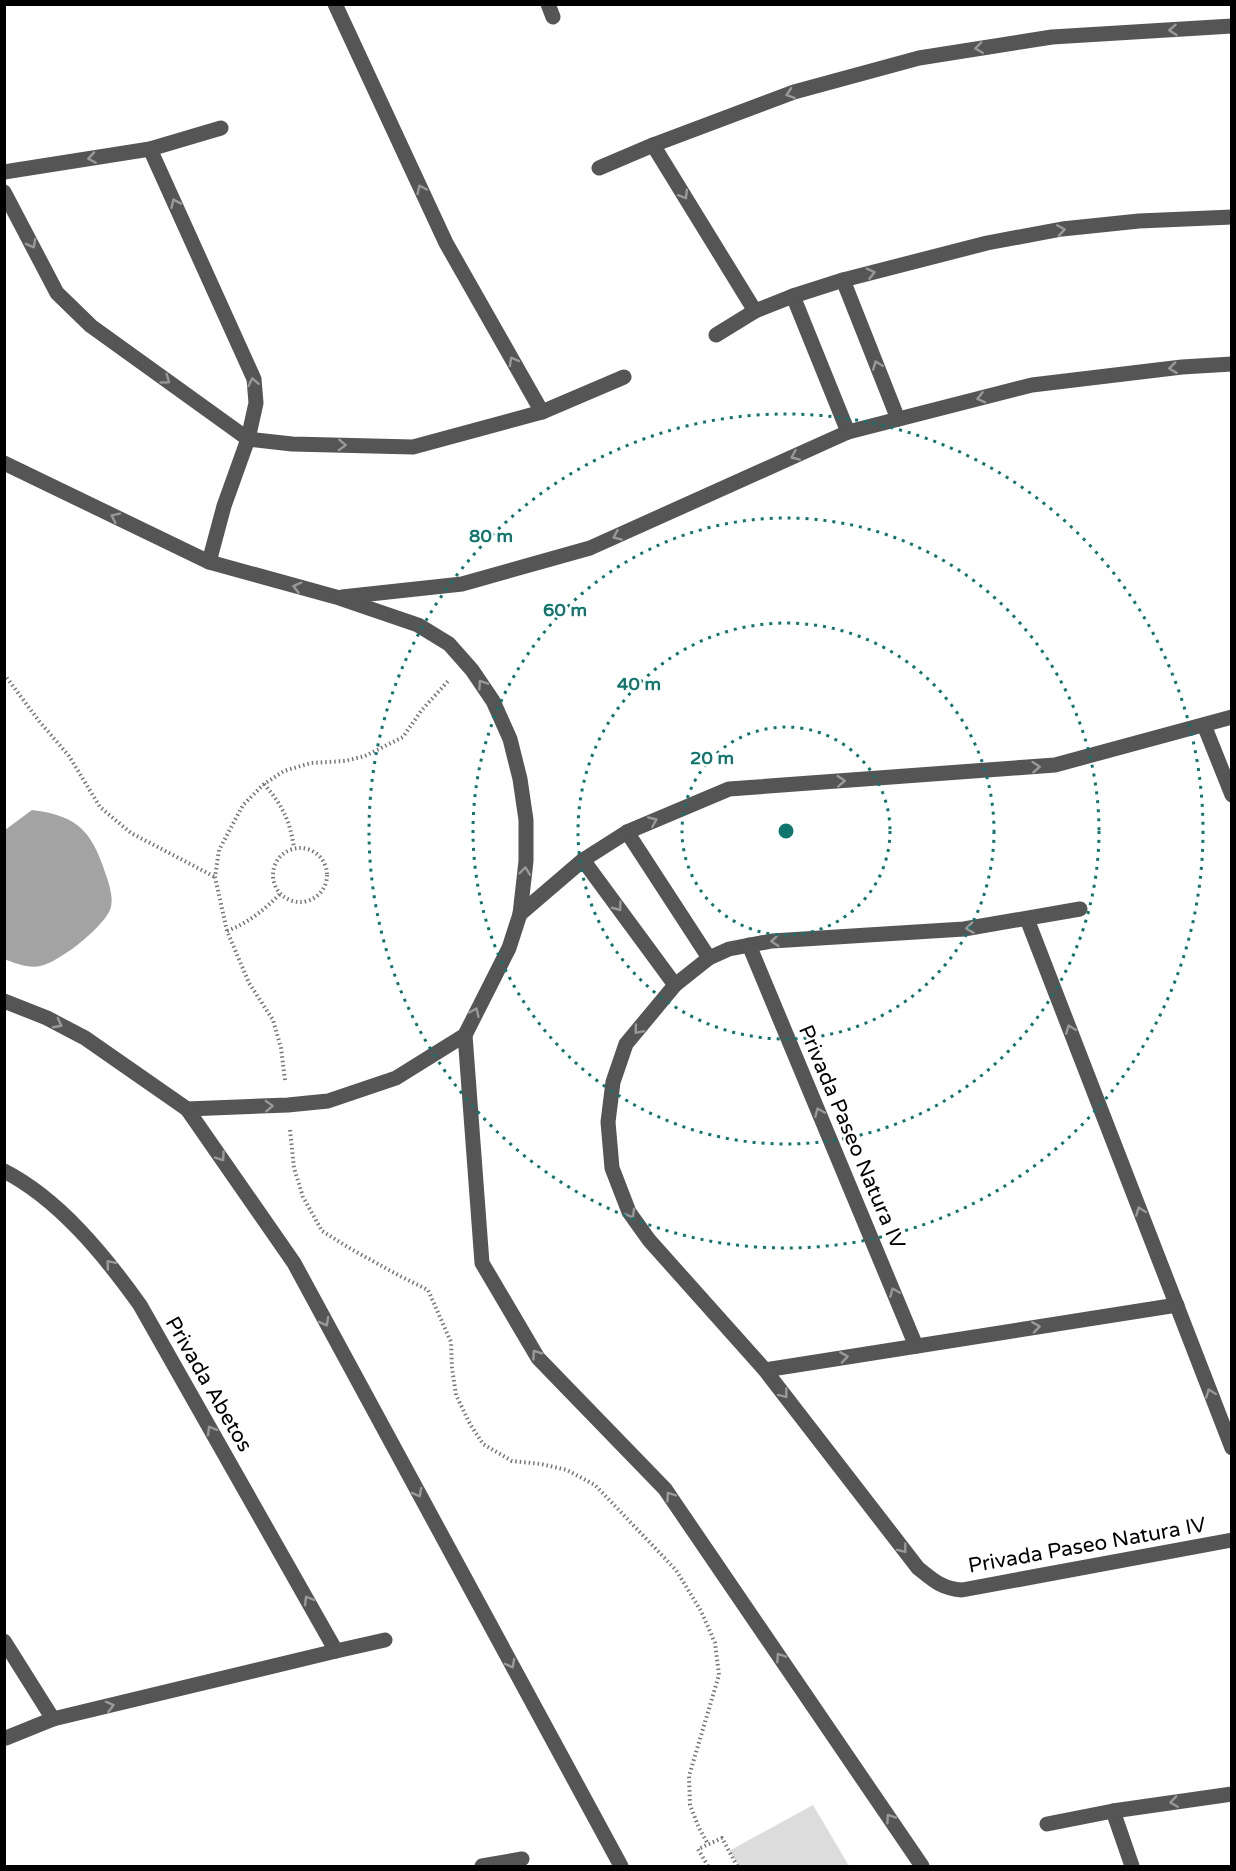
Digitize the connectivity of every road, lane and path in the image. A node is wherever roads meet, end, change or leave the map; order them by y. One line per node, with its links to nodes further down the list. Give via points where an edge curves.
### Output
1 (335, 4): 16 (street, one-way to 1, via 446,243)
2 (1232, 26): 4 (street, one-way to 4, via 1052,37 920,58 794,92)
3 (221, 128): 5 (street)
4 (653, 145): 6 (street); 12 (street, one-way to 12)
5 (150, 149): 7 (street, one-way to 7); 19 (street, one-way to 5, via 256,403 254,379)
6 (599, 168)
7 (4, 172)
8 (4, 192): 19 (street, one-way to 19, via 57,293 91,326)
9 (1232, 217): 10 (street, one-way to 9, via 987,243 1062,229)
10 (843, 280): 11 (street); 17 (street, one-way to 10)
11 (793, 296): 12 (street); 18 (street)
12 (755, 310): 13 (street)
13 (716, 336)
14 (1232, 364): 17 (street, one-way to 17, via 1182,366 1032,385)
15 (624, 377): 16 (street)
16 (542, 412): 19 (street, one-way to 16, via 413,447)
17 (898, 419): 18 (street)
18 (848, 432): 22 (street, one-way to 22, via 590,548 462,584)
19 (248, 439): 21 (street)
20 (4, 463): 21 (street, one-way to 20)
21 (209, 562): 22 (street, one-way to 21)
22 (336, 597): 23 (street, via 418,625 449,644)
23 (465, 662): 27 (path, via 403,737 365,756 285,771); 35 (street, one-way to 23, via 526,861 520,779 510,739 493,701)
24 (4, 674): 32 (path, via 69,756 100,807 131,833)
25 (1232, 717): 26 (street)
26 (1204, 725): 28 (street); 29 (street, one-way to 26, via 729,789 1055,765)
27 (264, 784): 30 (path, via 286,813); 32 (path, via 243,805 219,850)
28 (1232, 795)
29 (627, 832): 31 (street); 39 (street)
30 (294, 848): 33 (path, via 281,854 273,867 273,882); 33 (path, via 316,852 324,861 326,883 321,893 301,903)
31 (583, 860): 35 (street); 40 (street, one-way to 40)
32 (215, 877): 37 (path)
33 (280, 894): 37 (path, via 259,914)
34 (1080, 909): 36 (street)
35 (520, 914): 42 (street, one-way to 35, via 509,948)
36 (1028, 919): 38 (street, one-way to 38, via 964,929); 46 (street, one-way to 36)
37 (227, 931): 43 (path, via 249,983 273,1020)
38 (749, 945): 39 (street); 47 (street, Privada Paseo Natura IV, one-way to 38)
39 (709, 958): 40 (street, Privada Paseo Natura IV)
40 (675, 985): 48 (street, Privada Paseo Natura IV, one-way to 48, via 626,1044 613,1082 608,1122 612,1168 629,1212 649,1240)
41 (4, 1001): 44 (street, one-way to 44, via 85,1038)
42 (465, 1035): 43 (street, via 396,1078 328,1101); 65 (street, one-way to 42, via 665,1489 538,1358 482,1263)
43 (288, 1105): 44 (street, one-way to 43); 59 (path, via 294,1168 312,1214 331,1237 428,1290 451,1342 456,1395 483,1444 512,1461 567,1470 594,1485 676,1570 701,1611 715,1643 719,1675 689,1776 690,1805)
44 (187, 1109): 62 (street, one-way to 62, via 294,1263)
45 (4, 1171): 53 (street, Privada Abetos, one-way to 45, via 140,1305 94,1245 41,1194)
46 (1177, 1305): 47 (street, one-way to 46); 49 (street, one-way to 46)
47 (916, 1346): 48 (street, one-way to 47)
48 (765, 1370): 50 (street, Privada Paseo Natura IV, one-way to 50, via 918,1568 939,1585 962,1590)
49 (1232, 1448)
50 (1232, 1540)
51 (386, 1640): 53 (street)
52 (4, 1641): 54 (street)
53 (336, 1651): 54 (street, one-way to 53)
54 (54, 1719): 55 (street)
55 (6, 1738)
56 (1232, 1794): 57 (street, one-way to 57)
57 (1113, 1811): 58 (street); 66 (street)
58 (1047, 1824)
59 (708, 1844): 63 (path, via 698,1849); 64 (path, via 722,1838)
60 (522, 1859): 61 (street)
61 (482, 1866)
62 (621, 1866)
63 (708, 1866)
64 (737, 1866)
65 (922, 1866)
66 (1132, 1866)

